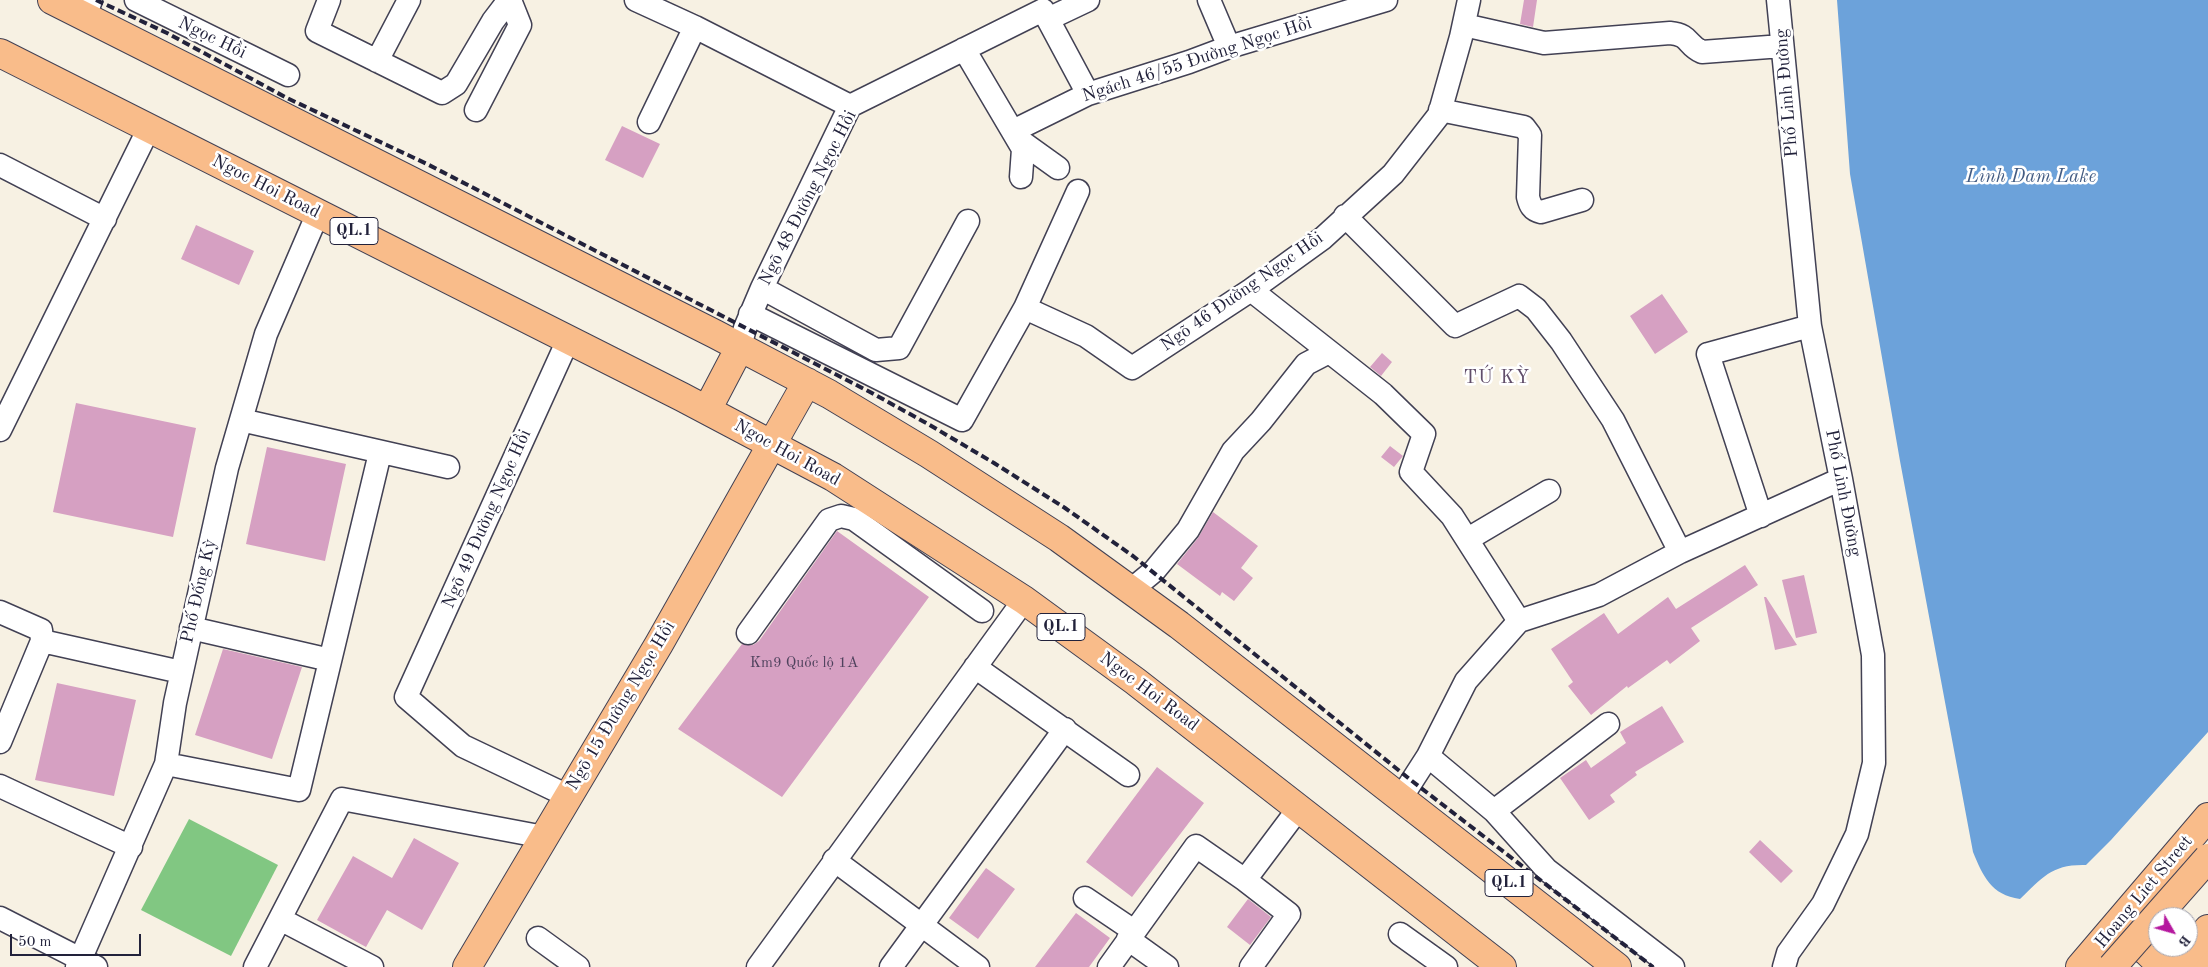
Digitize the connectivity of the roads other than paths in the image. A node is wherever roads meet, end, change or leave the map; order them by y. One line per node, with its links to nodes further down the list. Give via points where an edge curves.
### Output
1 (52, 0): 12 (main road, QL.1)
2 (136, 0): 21 (street, Ngọc Hồi)
3 (328, 0): 20 (street, via 317,31)
4 (408, 0): 20 (street)
5 (510, 0): 20 (street, via 493,21 456,84 442,93); 24 (street, via 520,25)
6 (636, 0): 15 (street)
7 (1088, 0): 13 (street, Ngõ 48 Đường Ngọc Hồi)
8 (1210, 0): 17 (street)
9 (1386, 0): 17 (street, Ngách 46/55 Đường Ngọc Hồi)
10 (1469, 0): 14 (street, Ngõ 46 Đường Ngọc Hồi)
11 (1778, 0): 16 (street, Phố Linh Đường)
12 (88, 8): 44 (main road, QL.1)
13 (1043, 10): 18 (street, Ngõ 48 Đường Ngọc Hồi); 22 (street)
14 (1464, 25): 16 (street, via 1544,43 1670,33 1681,34 1702,52); 25 (street, Ngõ 46 Đường Ngọc Hồi)
15 (695, 27): 23 (street); 26 (street)
16 (1782, 46): 42 (street, Phố Linh Đường)
17 (1229, 47): 22 (street, Ngách 46/55 Đường Ngọc Hồi)
18 (964, 49): 23 (street, Ngõ 48 Đường Ngọc Hồi); 28 (street)
19 (0, 53): 27 (main road, Ngoc Hoi Road / QL.1)
20 (377, 61)
21 (288, 75)
22 (1088, 94): 28 (street, Ngách 46/55 Đường Ngọc Hồi)
23 (850, 106): 38 (street, Ngõ 48 Đường Ngọc Hồi)
24 (476, 110)
25 (1440, 110): 33 (street, via 1518,125 1528,130 1528,197 1536,211); 35 (street, Ngõ 46 Đường Ngọc Hồi, via 1393,174)
26 (649, 122)
27 (149, 128): 34 (main road, Ngoc Hoi Road / QL.1); 36 (street)
28 (1018, 140): 30 (street); 31 (street)
29 (0, 166): 36 (street)
30 (1058, 168)
31 (1021, 177)
32 (1078, 192): 40 (street)
33 (1582, 200)
34 (318, 213): 43 (main road, Ngoc Hoi Road / QL.1); 48 (street, Phố Đống Kỳ, via 266,334)
35 (1345, 216): 39 (street, Ngõ 46 Đường Ngọc Hồi, via 1322,238); 57 (street, via 1455,326 1519,296 1536,309 1561,341 1612,420)
36 (105, 219): 49 (street)
37 (968, 221): 38 (street, via 899,348 876,350)
38 (762, 288): 41 (street, Ngõ 48 Đường Ngọc Hồi)
39 (1251, 290): 40 (street, Ngõ 46 Đường Ngọc Hồi, via 1132,368 1086,336); 45 (street)
40 (1025, 308): 41 (street, via 962,420)
41 (750, 314): 44 (street, Ngõ 48 Đường Ngọc Hồi)
42 (1810, 326): 53 (street, Phố Linh Đường); 55 (street, via 1708,354)
43 (568, 340): 47 (main road, Ngoc Hoi Road / QL.1); 78 (street, Ngõ 49 Đường Ngọc Hồi, via 406,698 463,746)
44 (740, 348): 46 (main road, QL.1); 47 (main road)
45 (1329, 352): 56 (street, via 1383,394 1424,434 1411,472 1452,516); 60 (street, via 1306,364 1233,451 1188,530 1154,571)
46 (807, 382): 50 (main road, Ngõ 15 Đường Ngọc Hồi); 60 (main road, QL.1, via 929,454)
47 (707, 410): 50 (main road, Ngoc Hoi Road / QL.1)
48 (241, 420): 51 (street); 65 (street, Phố Đống Kỳ)
49 (0, 430)
50 (772, 444): 58 (main road, Ngoc Hoi Road / QL.1, via 833,478); 78 (main road, Ngõ 15 Đường Ngọc Hồi, via 659,644)
51 (380, 453): 52 (street); 68 (street)
52 (448, 467)
53 (1841, 480): 55 (street); 113 (street, Phố Linh Đường, via 1873,655 1874,763 1858,834 1823,904 1788,953)
54 (1548, 491): 56 (street)
55 (1761, 516): 57 (street)
56 (1468, 539): 64 (street)
57 (1680, 552): 64 (street, via 1599,595)
58 (957, 556): 59 (street); 61 (main road, Ngoc Hoi Road / QL.1)
59 (938, 580): 62 (street); 66 (street, via 854,519 841,516 829,520)
60 (1131, 590): 79 (main road, QL.1)
61 (1024, 600): 69 (street); 80 (main road, Ngoc Hoi Road / QL.1)
62 (982, 611)
63 (0, 612): 67 (street, via 41,630)
64 (1519, 621): 74 (street, via 1466,681)
65 (191, 628): 68 (street); 70 (street, Phố Đống Kỳ)
66 (748, 633)
67 (42, 641): 70 (street); 73 (street)
68 (330, 660): 75 (street, via 299,790)
69 (975, 666): 72 (street); 86 (street)
70 (181, 672): 75 (street, Phố Đống Kỳ)
71 (1608, 724): 81 (street)
72 (1065, 730): 76 (street); 91 (street)
73 (0, 742)
74 (1428, 756): 79 (street); 81 (street)
75 (166, 764): 84 (street, Phố Đống Kỳ)
76 (1128, 776)
77 (0, 786): 84 (street)
78 (568, 796): 83 (main road, Ngõ 15 Đường Ngọc Hồi)
79 (1401, 798): 111 (main road, QL.1)
80 (1299, 808): 87 (street); 110 (main road, Ngoc Hoi Road / QL.1)
81 (1494, 811): 112 (street, via 1547,870)
82 (2208, 817): 97 (main road, Hoang Liet Street)
83 (544, 837): 90 (street, via 342,799); 101 (main road, Ngõ 15 Đường Ngọc Hồi)
84 (131, 847): 98 (street, Phố Đống Kỳ)
85 (2208, 858): 97 (main road, bridge)
86 (834, 860): 91 (street); 103 (street)
87 (1244, 880): 94 (street, via 1196,846); 108 (street, via 1289,914)
88 (1085, 898): 94 (street)
89 (0, 918): 98 (street)
90 (280, 919): 99 (street); 100 (street)
91 (922, 925): 104 (street); 105 (street)
92 (2208, 929): 115 (main road)
93 (1400, 934): 109 (street)
94 (1131, 935): 106 (street); 107 (street)
95 (538, 938): 102 (street)
96 (2208, 958): 116 (main road)
97 (2095, 963): 114 (main road, via 2106,945 2128,943 2151,952)
98 (85, 965)
99 (255, 967)
100 (372, 967)
101 (467, 967)
102 (578, 967)
103 (758, 967)
104 (891, 967)
105 (978, 967)
106 (1109, 967)
107 (1167, 967)
108 (1251, 967)
109 (1446, 967)
110 (1502, 967)
111 (1617, 967)
112 (1673, 967)
113 (1784, 967)
114 (2160, 967)
115 (2175, 967)
116 (2200, 967)

